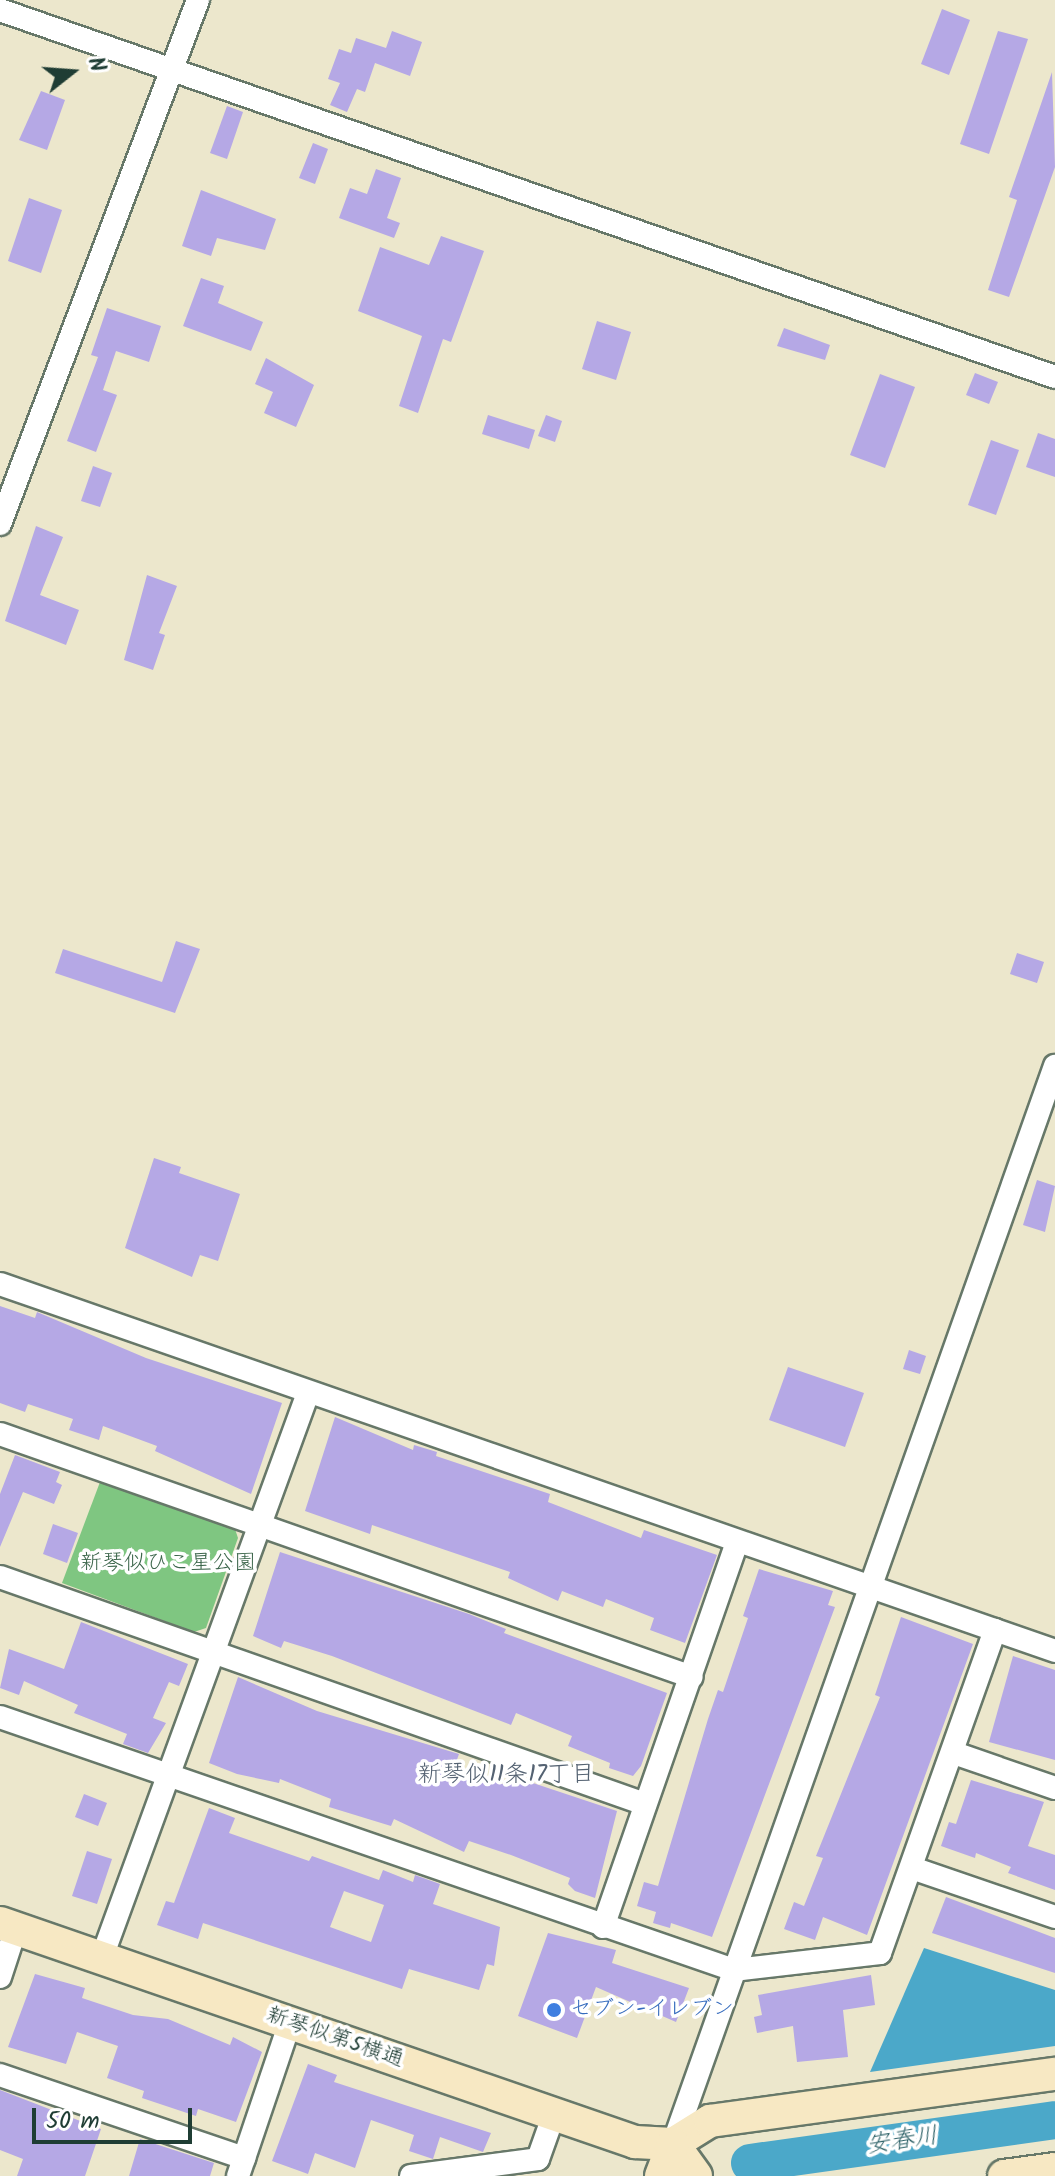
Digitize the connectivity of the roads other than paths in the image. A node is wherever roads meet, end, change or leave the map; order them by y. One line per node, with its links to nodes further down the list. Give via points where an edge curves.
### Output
1 (198, 0): 3 (street)
2 (0, 10): 3 (street)
3 (170, 69): 4 (street); 5 (street)
4 (1055, 377)
5 (0, 524)
6 (1055, 1066): 13 (street)
7 (0, 1284): 8 (street)
8 (308, 1393): 10 (street); 11 (street)
9 (0, 1434): 10 (street)
10 (261, 1525): 15 (street); 17 (street)
11 (737, 1542): 13 (street); 17 (street)
12 (0, 1577): 15 (street)
13 (870, 1585): 14 (street); 28 (street)
14 (995, 1630): 16 (street); 19 (street)
15 (214, 1651): 20 (street); 22 (street)
16 (1055, 1651)
17 (692, 1677): 22 (street)
18 (0, 1717): 20 (street)
19 (954, 1753): 21 (street); 23 (street)
20 (168, 1776): 26 (street); 27 (street)
21 (1055, 1788)
22 (645, 1804): 26 (street)
23 (912, 1868): 24 (street); 28 (street, via 880,1953)
24 (1055, 1917)
25 (8, 1926): 27 (street, 新琴似第5横通); 29 (street)
26 (603, 1927): 28 (street)
27 (102, 1957): 30 (street, 新琴似第5横通)
28 (734, 1970): 34 (street)
29 (0, 1977)
30 (290, 2022): 33 (street, 新琴似第5横通); 35 (street)
31 (1055, 2074): 34 (street, via 710,2121)
32 (0, 2075): 35 (street)
33 (554, 2114): 34 (street, 新琴似第5横通, via 635,2142); 37 (street, via 538,2159)
34 (673, 2144): 38 (street); 39 (street)
35 (241, 2167)
36 (1055, 2169): 40 (street)
37 (411, 2176)
38 (661, 2176)
39 (696, 2176)
40 (1004, 2176)

